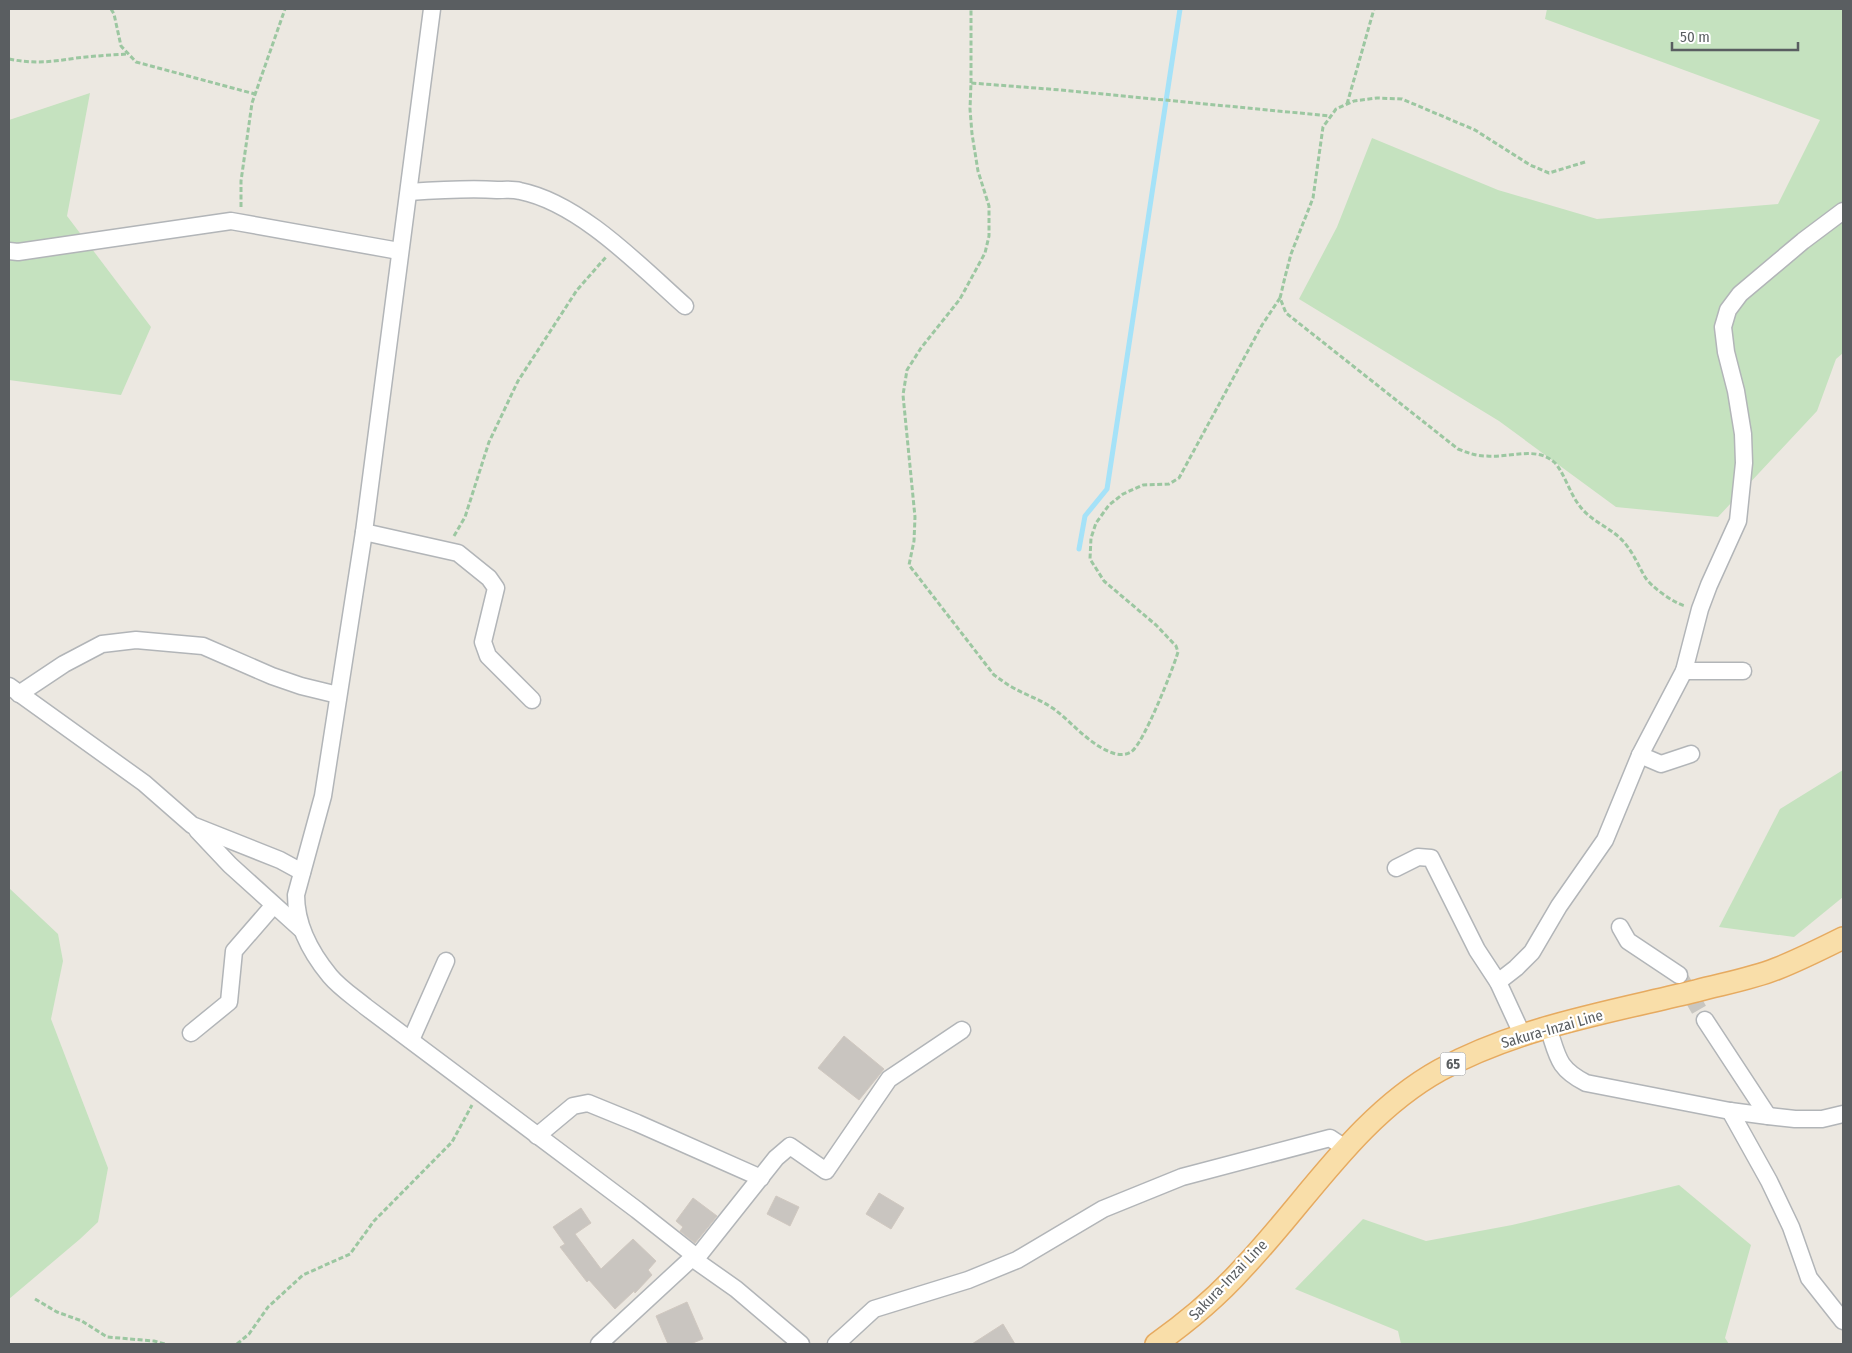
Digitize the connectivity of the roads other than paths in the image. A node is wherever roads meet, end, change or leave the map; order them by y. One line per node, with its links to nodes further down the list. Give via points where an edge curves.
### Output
1 (432, 9): 2 (street)
2 (408, 192): 4 (street); 6 (street, via 474,188 518,190 543,197 575,215 616,245)
3 (1843, 211): 8 (street, via 1740,294 1728,310 1723,327 1726,352 1743,434 1741,500 1736,528 1700,609)
4 (399, 251): 5 (street, via 231,220); 7 (street)
5 (9, 252)
6 (685, 306)
7 (364, 532): 11 (street); 12 (street, via 458,553 489,578 496,588 483,642 488,656)
8 (1684, 671): 9 (street); 14 (street)
9 (1743, 671)
10 (14, 690): 11 (street, via 102,644 136,640 203,646 272,676); 15 (street, via 144,783)
11 (338, 695): 17 (street, via 321,805)
12 (532, 700)
13 (1691, 754): 14 (street, via 1661,764)
14 (1640, 755): 24 (street, via 1604,840 1532,952)
15 (192, 825): 17 (street); 18 (street)
16 (1396, 868): 24 (street, via 1418,857 1431,858 1477,950)
17 (302, 872): 20 (street, via 296,896 296,912)
18 (273, 906): 20 (street); 28 (street, via 234,951 229,1002)
19 (1620, 927): 23 (street, via 1628,941)
20 (302, 930): 30 (street, via 331,977)
21 (1843, 938): 26 (main road, Sakura-Inzai Line / 65, via 1774,970)
22 (446, 961): 30 (street)
23 (1679, 975)
24 (1498, 982): 29 (street)
25 (1705, 1020): 33 (street)
26 (1548, 1027): 29 (main road, Sakura-Inzai Line / 65); 31 (street, via 1562,1066 1570,1075 1586,1083)
27 (962, 1030): 36 (street, via 889,1079 826,1171 790,1146)
28 (191, 1034)
29 (1522, 1034): 35 (main road, Sakura-Inzai Line / 65, via 1439,1071 1373,1120)
30 (411, 1040): 34 (street)
31 (1730, 1111): 33 (street); 38 (street, via 1769,1181 1809,1278)
32 (1843, 1114): 33 (street, via 1795,1120)
33 (1768, 1116)
34 (537, 1136): 36 (street, via 573,1106 588,1103); 37 (street, via 637,1210 694,1255)
35 (1345, 1148): 41 (street, via 1330,1138 1182,1177 1103,1209 1017,1260 968,1280 874,1309); 42 (main road, Sakura-Inzai Line / 65, via 1243,1269 1189,1320)
36 (761, 1178): 37 (street)
37 (694, 1259): 39 (street); 40 (street, via 736,1289)
38 (1843, 1322)
39 (599, 1344)
40 (801, 1344)
41 (836, 1344)
42 (1156, 1344)

